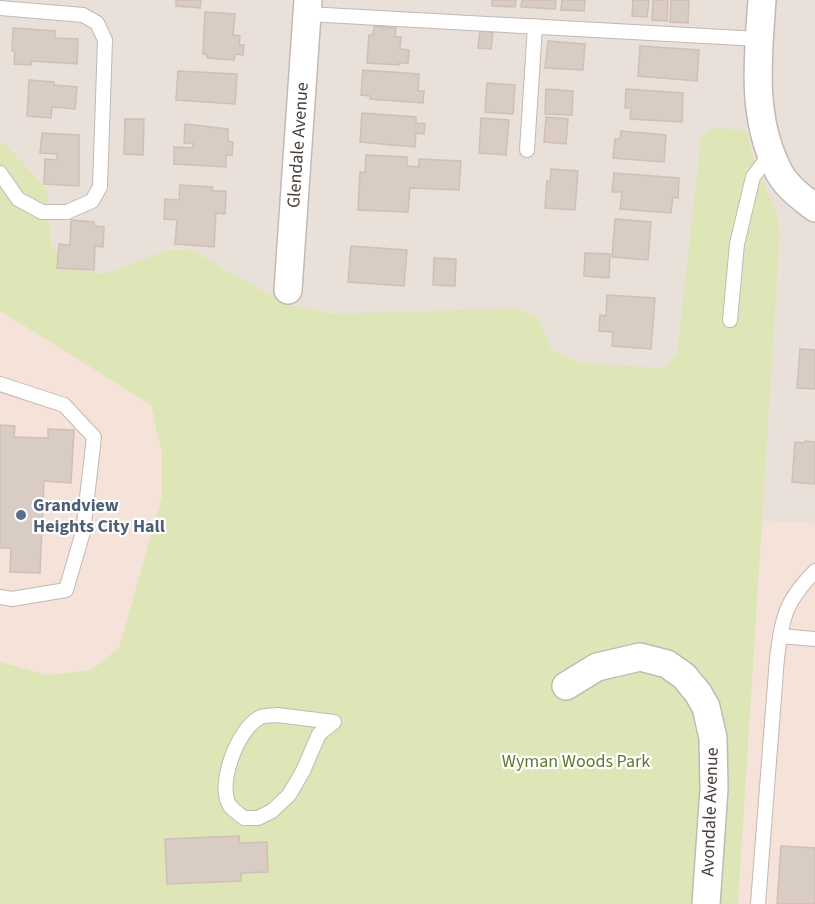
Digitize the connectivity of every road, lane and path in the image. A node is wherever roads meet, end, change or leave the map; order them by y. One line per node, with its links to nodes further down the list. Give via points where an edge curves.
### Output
1 (762, 0): 5 (street)
2 (308, 7): 4 (lane); 10 (street, Glendale Avenue)
3 (0, 8): 8 (lane, via 83,15 97,23 105,39 100,187 92,201 68,212 42,212 18,199)
4 (535, 26): 5 (lane); 6 (lane)
5 (759, 39): 7 (street, via 758,107)
6 (527, 150)
7 (771, 153): 9 (street, via 777,170); 11 (lane, via 753,177 737,244)
8 (0, 173)
9 (806, 200)
10 (288, 290)
11 (730, 320)
12 (0, 384): 14 (lane, via 64,405 94,437 83,532 66,590 12,599)
13 (815, 571): 15 (lane, via 796,591)
14 (0, 597)
15 (780, 636): 16 (lane); 20 (lane)
16 (815, 639)
17 (566, 686): 19 (street, Avondale Avenue, via 597,667 640,657 667,664 699,693 713,738 714,789)
18 (334, 722): 18 (lane, via 277,715 259,717 246,729 230,761 224,788 229,805 244,818 258,818 272,811 289,795 319,734)
19 (705, 904)
20 (758, 904)

